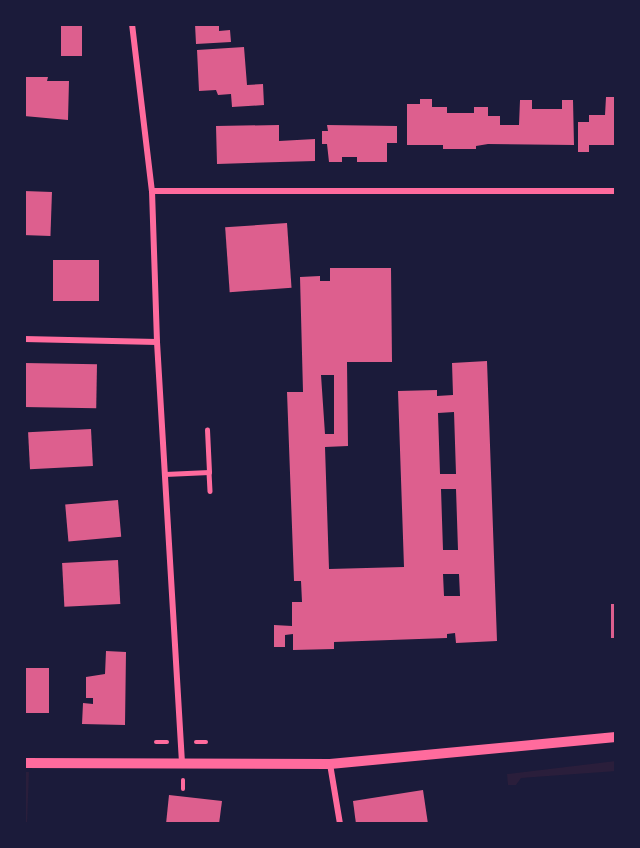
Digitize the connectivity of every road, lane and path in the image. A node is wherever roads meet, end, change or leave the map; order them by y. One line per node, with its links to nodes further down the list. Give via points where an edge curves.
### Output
1 (132, 24): 3 (street)
2 (616, 191): 3 (street)
3 (152, 192): 5 (street)
4 (24, 339): 5 (street)
5 (157, 342): 8 (street)
6 (207, 430): 7 (lane)
7 (209, 472): 8 (lane); 9 (lane)
8 (165, 474): 14 (street)
9 (210, 491)
10 (616, 737): 15 (street)
11 (200, 742): 12 (path)
12 (206, 742)
13 (24, 763): 14 (street)
14 (182, 764): 15 (street)
15 (330, 764): 16 (street)
16 (340, 824)

